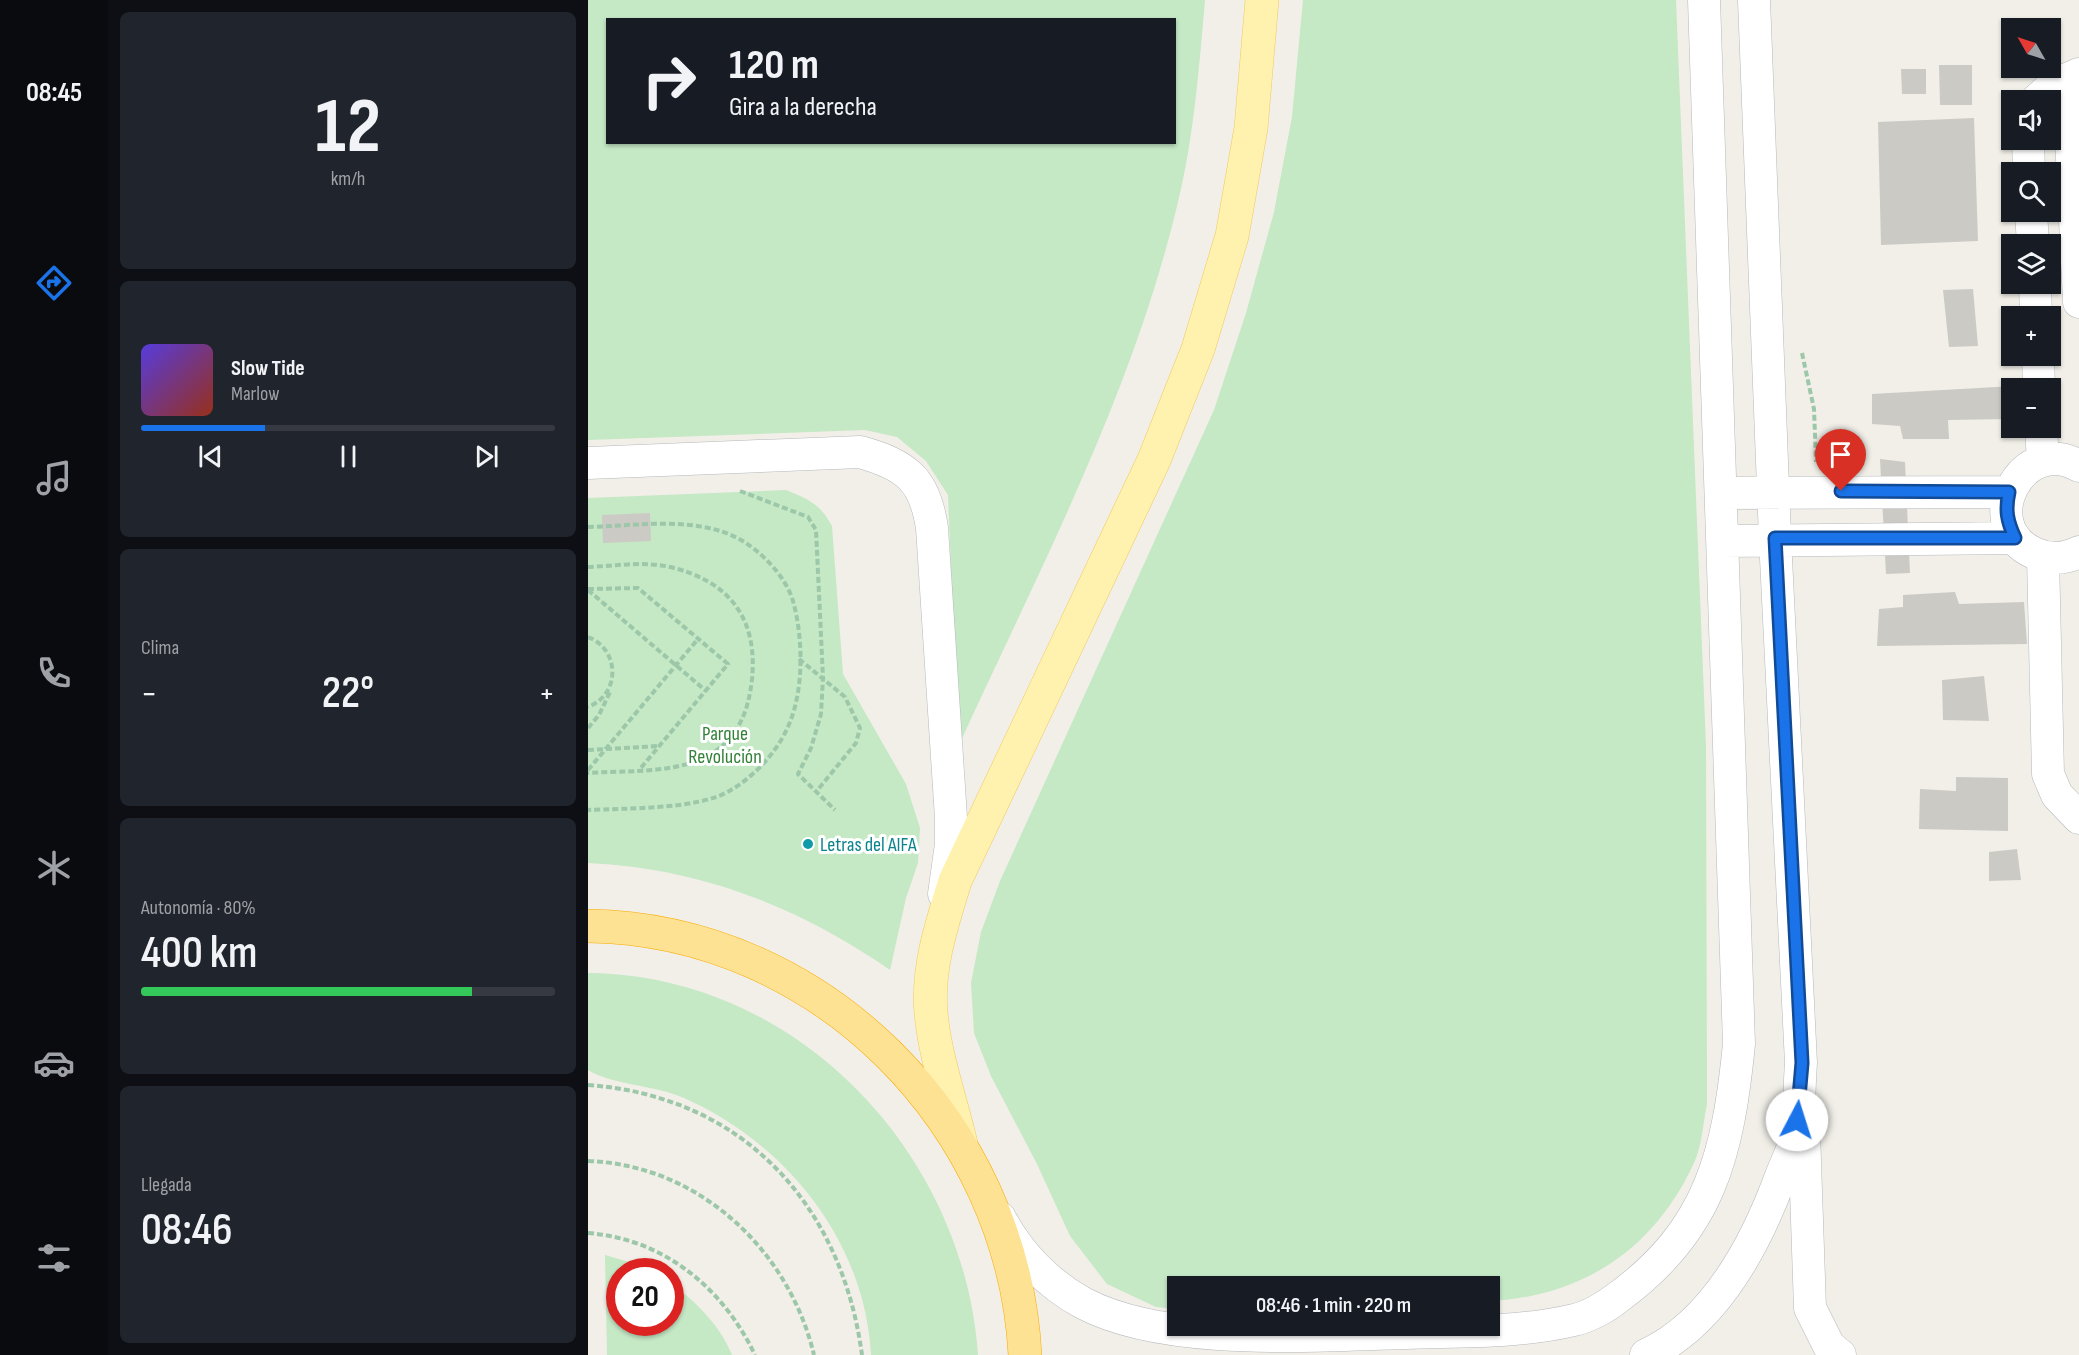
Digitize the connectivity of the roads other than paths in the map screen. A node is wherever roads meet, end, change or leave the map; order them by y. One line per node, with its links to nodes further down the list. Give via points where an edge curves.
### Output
1 (1262, 0): 22 (main road, via 1251,128 1232,236 1198,349 1154,460 955,881)
2 (1704, 0): 14 (lane)
3 (1754, 0): 12 (lane)
4 (2079, 74): 5 (lane)
5 (2048, 90)
6 (2079, 95): 7 (lane, via 2070,118)
7 (2079, 302)
8 (2042, 438): 9 (lane)
9 (2043, 461): 11 (lane, via 2058,459); 13 (lane, via 2028,467)
10 (588, 463): 22 (lane, via 860,452 885,459 906,472 921,488 932,528 951,818)
11 (2079, 466)
12 (1774, 491): 13 (lane); 14 (lane); 15 (lane)
13 (2009, 492): 16 (lane, via 2007,522)
14 (1722, 493): 17 (lane)
15 (1775, 538): 16 (lane); 17 (lane); 23 (lane)
16 (2015, 538): 19 (lane, via 2027,550)
17 (1723, 541): 25 (lane, via 1739,1044 1733,1108 1721,1159 1696,1215 1663,1260 1615,1300 1578,1320 1525,1329 1268,1337 1193,1330 1138,1323 1083,1303 1039,1271 1008,1233)
18 (2079, 552): 19 (lane, via 2060,558)
19 (2043, 557): 20 (lane, via 2048,774 2057,795)
20 (2079, 818)
21 (588, 926): 24 (highway, via 683,939 732,954 798,985 866,1032 901,1066)
22 (938, 937): 24 (main road, via 931,973 931,1012)
23 (1802, 1063): 27 (lane, via 1795,1138 1774,1196 1746,1254 1710,1305 1663,1347); 28 (lane, via 1810,1308 1829,1346)
24 (961, 1144): 25 (highway)
25 (984, 1188): 26 (highway, via 1015,1281)
26 (1024, 1355)
27 (1646, 1355)
28 (1840, 1355)

